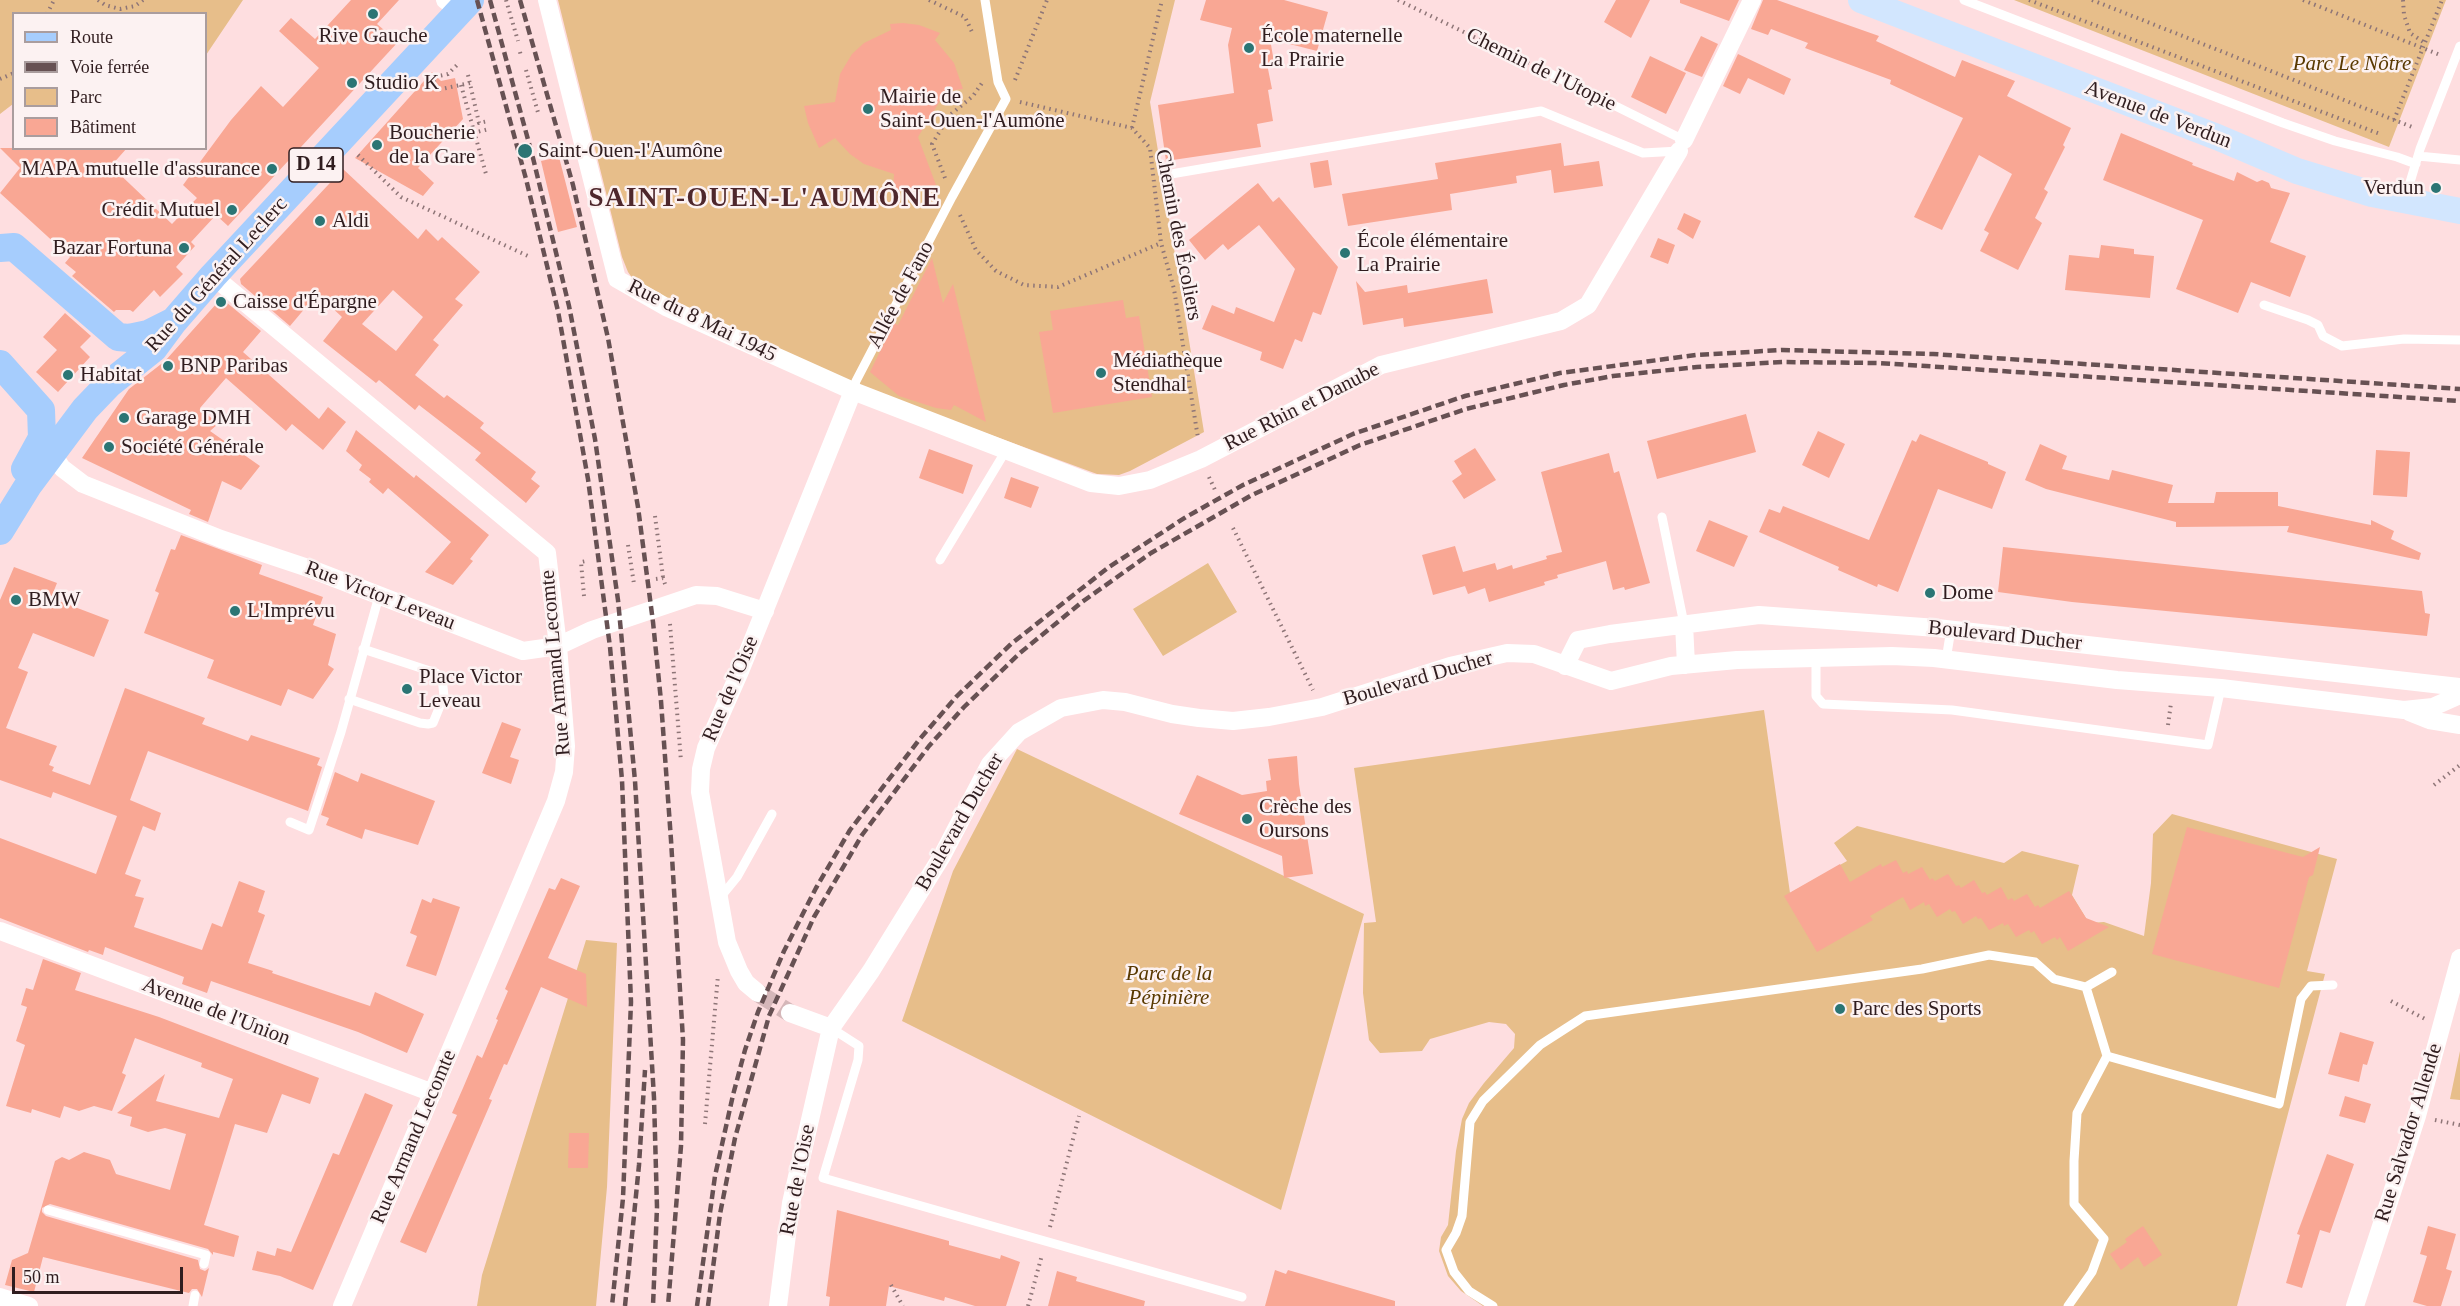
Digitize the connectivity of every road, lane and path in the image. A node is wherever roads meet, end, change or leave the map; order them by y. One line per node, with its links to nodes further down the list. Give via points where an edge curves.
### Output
1 (98, 0): 2 (path, via 120,9)
2 (143, 0)
3 (506, 0): 20 (path)
4 (547, 0): 58 (street, Rue du 8 Mai 1945, via 617,279 666,307)
5 (929, 0): 19 (path, via 965,17)
6 (985, 0): 31 (lane, via 998,82)
7 (1047, 0): 31 (path)
8 (1162, 0): 35 (path, Chemin des Écoliers)
9 (1398, 0): 26 (path, Chemin de l'Utopie)
10 (1752, 0): 40 (street, Rue Rhin et Danube)
11 (1861, 0): 46 (main road, Avenue de Verdun, via 2297,171)
12 (1964, 0): 41 (lane, via 2335,141 2397,157)
13 (2029, 0): 41 (path)
14 (2092, 0): 33 (path)
15 (2303, 0): 21 (path)
16 (2403, 0): 21 (path, via 2409,33)
17 (2442, 0): 21 (path)
18 (459, 4): 39 (main road, Rue du Général Leclerc / D 14)
19 (973, 34)
20 (518, 41)
21 (2424, 46): 23 (path); 33 (path)
22 (2460, 46): 37 (lane)
23 (2442, 55)
24 (458, 64): 30 (path, via 448,74 434,77 436,90)
25 (526, 70): 32 (path)
26 (1549, 73): 40 (lane, Chemin de l'Utopie)
27 (468, 75): 29 (path)
28 (987, 76): 45 (path, via 973,96 950,115 932,144)
29 (470, 83): 30 (path); 34 (path, via 479,123)
30 (461, 85): 38 (path)
31 (1006, 99): 35 (path, Chemin des Écoliers); 45 (lane, Allée de Fano)
32 (539, 116)
33 (2394, 120): 37 (path)
34 (488, 121)
35 (1132, 128): 49 (path, Chemin des Écoliers, via 1150,148)
36 (489, 129): 38 (path)
37 (2427, 132): 41 (lane)
38 (473, 133): 43 (path)
39 (341, 138): 50 (path, via 401,197); 51 (main road, Rue du Général Leclerc / D 14)
40 (1681, 146): 44 (lane, via 1643,153 1541,111); 63 (street, Rue Rhin et Danube, via 1588,305 1562,321 1381,365)
41 (2418, 157): 42 (lane); 46 (lane)
42 (2460, 160)
43 (486, 174)
44 (1171, 174)
45 (952, 197): 49 (path, via 976,250 996,271 1024,285 1058,287); 58 (lane, Allée de Fano)
46 (2404, 201): 47 (main road, Avenue de Verdun)
47 (2460, 211)
48 (5, 242): 54 (main road)
49 (1161, 243): 63 (path, Chemin des Écoliers, via 1174,289)
50 (528, 256)
51 (213, 276): 53 (main road, Rue du Général Leclerc / D 14); 79 (street, Rue Armand Lecomte, via 547,553)
52 (2264, 306): 55 (lane, via 2308,320 2318,325 2323,336 2342,345 2404,339)
53 (174, 321): 54 (main road, via 141,336); 57 (main road, Rue du Général Leclerc / D 14, via 154,348)
54 (115, 335): 57 (main road, via 117,358)
55 (2460, 340)
56 (0, 364): 60 (main road)
57 (109, 384): 59 (main road, Rue du Général Leclerc / D 14)
58 (853, 391): 61 (street, Rue Rhin et Danube); 76 (street, Rue de l'Oise)
59 (85, 410): 60 (main road, via 60,415); 62 (main road, Rue du Général Leclerc / D 14)
60 (41, 411): 62 (street, via 51,425); 67 (main road, via 42,438 14,489)
61 (1005, 452): 63 (street, Rue Rhin et Danube, via 1091,483 1119,486 1150,480); 69 (lane)
62 (53, 454): 67 (main road, Rue du Général Leclerc / D 14); 73 (street, Rue Victor Leveau, via 62,468 83,484)
63 (1201, 459)
64 (655, 516): 71 (path)
65 (1662, 517): 77 (lane)
66 (1233, 528): 90 (path)
67 (1, 529)
68 (628, 545): 72 (path)
69 (940, 560)
70 (586, 561): 74 (path, via 581,562)
71 (663, 578)
72 (634, 584)
73 (379, 596): 79 (street, Rue Victor Leveau, via 523,651); 80 (lane)
74 (584, 596)
75 (669, 603): 76 (street, Rue Victor Leveau, via 696,595 717,596); 79 (street, Rue Victor Leveau); 95 (path, via 681,762)
76 (765, 611): 95 (street, Rue de l'Oise, via 706,748)
77 (1684, 624): 78 (street, Boulevard Ducher, via 1759,615); 83 (street); 84 (street, Boulevard Ducher, via 1578,640)
78 (1951, 629): 82 (lane); 86 (street, Boulevard Ducher)
79 (558, 646): 112 (street, Rue Armand Lecomte, via 566,746 556,801)
80 (363, 650): 89 (lane); 89 (lane, via 436,673 442,678 444,696 433,723 428,724)
81 (1816, 658): 82 (street, Boulevard Ducher, via 1892,656); 83 (street, Boulevard Ducher); 93 (lane, via 1816,696 1823,704 1952,710)
82 (1946, 660): 85 (street, Boulevard Ducher)
83 (1686, 664): 84 (street, Boulevard Ducher, via 1611,681)
84 (1565, 666): 90 (street, Boulevard Ducher, via 1534,654 1508,653 1450,666)
85 (2173, 685): 87 (street, Boulevard Ducher); 93 (path)
86 (2460, 687)
87 (2221, 688): 91 (street, Boulevard Ducher); 93 (lane, via 2208,745)
88 (2460, 695): 91 (street, Boulevard Ducher, via 2433,707)
89 (349, 699): 98 (lane, via 309,830)
90 (1322, 707): 109 (street, Boulevard Ducher, via 1233,721 1103,700 1061,708 1028,726 990,764 942,856)
91 (2404, 710): 92 (street, Boulevard Ducher, via 2429,720)
92 (2460, 725)
93 (2167, 738)
94 (2460, 765): 96 (path)
95 (701, 777): 99 (street, Rue de l'Oise, via 700,792)
96 (2434, 785)
97 (772, 814): 99 (lane, via 737,877)
98 (290, 822)
99 (719, 899): 101 (street, Rue de l'Oise)
100 (0, 931): 112 (street, Avenue de l'Union)
101 (731, 957): 106 (street, Rue de l'Oise, via 746,983); 114 (path, via 717,978)
102 (2460, 958): 110 (street, Rue Salvador Allende)
103 (2112, 972): 105 (lane)
104 (2333, 985): 111 (lane, via 2312,986 2301,999 2279,1104)
105 (2086, 987): 111 (lane); 128 (lane, via 2054,979 2035,962 1989,955 1922,969 1585,1016 1540,1045 1484,1101 1470,1122 1462,1216 1446,1250 1454,1272 1469,1292)
106 (758, 993)
107 (2391, 1001): 110 (path)
108 (790, 1013): 109 (street)
109 (831, 1028): 116 (lane, via 859,1046 859,1053 823,1178); 125 (street, Rue de l'Oise, via 790,1203)
110 (2441, 1028): 130 (street, Rue Salvador Allende, via 2417,1116)
111 (2107, 1056): 129 (lane, via 2077,1113 2074,1161 2074,1204 2104,1239 2092,1272)
112 (433, 1093): 124 (street, Rue Armand Lecomte)
113 (1079, 1116): 116 (path)
114 (705, 1124)
115 (48, 1210): 117 (lane, via 206,1255)
116 (1046, 1242): 121 (lane); 127 (path)
117 (204, 1263)
118 (891, 1285): 126 (path)
119 (195, 1295): 123 (lane)
120 (0, 1297): 122 (street)
121 (1242, 1297)
122 (29, 1306)
123 (193, 1306)
124 (342, 1306)
125 (778, 1306)
126 (903, 1306)
127 (1028, 1306)
128 (1493, 1306)
129 (2068, 1306)
130 (2355, 1306)

